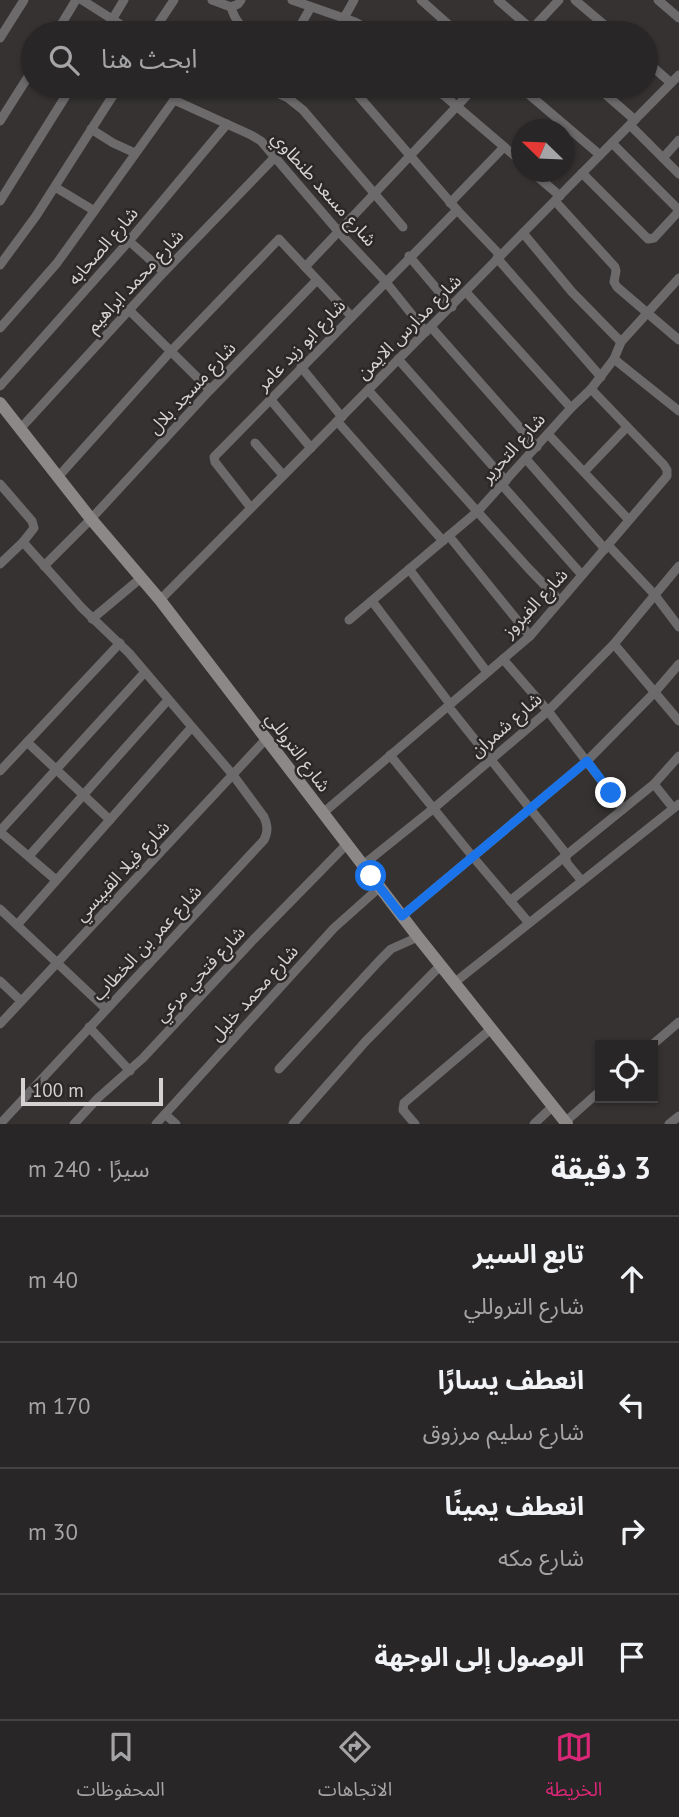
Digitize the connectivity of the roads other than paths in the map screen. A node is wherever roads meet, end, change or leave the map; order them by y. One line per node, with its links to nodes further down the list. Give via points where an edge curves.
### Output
1 (24, 0): 29 (street)
2 (76, 0): 20 (street)
3 (82, 0): 19 (street)
4 (124, 0): 19 (street)
5 (174, 0): 21 (street)
6 (212, 0): 15 (street)
7 (241, 0): 15 (street)
8 (292, 0): 16 (street)
9 (354, 0): 18 (street)
10 (421, 0): 25 (street)
11 (498, 0): 26 (street)
12 (559, 0): 27 (street)
13 (575, 0): 28 (street)
14 (658, 0): 17 (street)
15 (231, 7): 22 (street)
16 (311, 7): 18 (street); 23 (street)
17 (679, 17)
18 (344, 18): 24 (street)
19 (112, 20)
20 (63, 21)
21 (160, 21)
22 (236, 21)
23 (303, 21)
24 (351, 21)
25 (445, 21)
26 (520, 21)
27 (541, 21)
28 (600, 21)
29 (0, 38)
30 (658, 72): 32 (street)
31 (679, 75): 32 (street, شارع مدارس الايمن)
32 (671, 83): 34 (street, شارع مدارس الايمن)
33 (21, 88): 46 (street)
34 (658, 96)
35 (64, 98): 65 (street)
36 (110, 98): 49 (street)
37 (288, 98): 63 (street)
38 (360, 98): 56 (street)
39 (447, 98): 45 (street)
40 (465, 98): 45 (street)
41 (533, 98): 55 (street)
42 (608, 98): 47 (street)
43 (656, 98): 47 (street, شارع مدارس الايمن)
44 (174, 100): 48 (street, شارع مسعد طنطاوي); 53 (street)
45 (457, 106): 52 (street); 56 (street)
46 (0, 121)
47 (632, 122): 51 (street, شارع مدارس الايمن); 58 (street)
48 (228, 124): 57 (street, شارع مسعد طنطاوي, via 256,138); 72 (street, شارع الصحابه)
49 (91, 129): 53 (street); 62 (street)
50 (679, 140): 58 (street)
51 (612, 144): 55 (street, شارع مدارس الايمن); 68 (street)
52 (504, 147): 54 (street); 66 (street, شارع ابو زيد عامر)
53 (135, 153): 67 (street)
54 (511, 153)
55 (600, 155): 59 (street, شارع مدارس الايمن)
56 (410, 156): 63 (street); 66 (street)
57 (275, 157): 70 (street, شارع مسعد طنطاوي); 77 (street, شارع محمد ابراهيم)
58 (663, 158): 60 (street)
59 (582, 173): 64 (street, شارع مدارس الايمن); 68 (street, via 648,239)
60 (679, 174)
61 (541, 182): 64 (street)
62 (55, 187): 67 (street); 75 (street)
63 (374, 193): 69 (street); 70 (street)
64 (557, 199): 71 (street, شارع مدارس الايمن); 84 (street, via 615,267 615,285)
65 (0, 201)
66 (453, 206): 73 (street, شارع ابو زيد عامر); 74 (street)
67 (93, 210): 86 (street, via 57,262)
68 (679, 210)
69 (403, 227)
70 (338, 231): 76 (street); 80 (street, شارع مسعد طنطاوي)
71 (523, 233): 74 (street, شارع مدارس الايمن); 89 (street)
72 (130, 241): 77 (street); 95 (street, شارع الصحابه)
73 (410, 256): 80 (street, شارع ابو زيد عامر); 82 (street)
74 (498, 257): 81 (street, شارع مدارس الايمن); 94 (street)
75 (0, 265)
76 (305, 267): 79 (street); 90 (street, via 279,239)
77 (164, 272): 83 (street, شارع محمد ابراهيم)
78 (679, 278): 84 (street, شارع التحرير)
79 (317, 280): 85 (street); 97 (street, شارع مسجد بلال)
80 (385, 281): 85 (street, شارع ابو زيد عامر); 87 (street, شارع مسعد طنطاوي)
81 (466, 292): 82 (street, شارع مدارس الايمن); 101 (street)
82 (452, 307): 87 (street, شارع مدارس الايمن)
83 (130, 310): 90 (street); 105 (street, شارع محمد ابراهيم)
84 (648, 313): 88 (street); 89 (street, شارع التحرير)
85 (351, 316): 93 (street, شارع ابو زيد عامر)
86 (0, 328)
87 (429, 330): 91 (street, شارع مدارس الايمن); 108 (street, شارع مسعد طنطاوي)
88 (679, 340)
89 (621, 342): 92 (street, شارع التحرير)
90 (170, 351): 97 (street); 113 (street)
91 (398, 359): 98 (street, شارع مدارس الايمن); 114 (street)
92 (614, 359): 94 (street, شارع التحرير); 102 (street)
93 (301, 367): 99 (street, شارع ابو زيد عامر); 103 (street)
94 (601, 377): 96 (street, شارع التحرير)
95 (0, 386)
96 (591, 389): 101 (street, شارع التحرير); 104 (street, شارع الفيروز)
97 (210, 390): 118 (street, شارع مسجد بلال)
98 (368, 390): 103 (street, شارع مدارس الايمن); 117 (street)
99 (270, 399): 109 (street); 116 (street, شارع ابو زيد عامر, via 214,457)
100 (0, 403): 105 (street, شارع التروللي)
101 (571, 408): 106 (street, شارع التحرير)
102 (679, 411)
103 (340, 419): 109 (street, شارع مدارس الايمن); 120 (street)
104 (627, 427): 111 (street); 119 (street, شارع الفيروز, via 667,470 664,481)
105 (20, 429): 113 (street, شارع التروللي)
106 (548, 434): 108 (street, شارع التحرير); 111 (street)
107 (255, 443): 112 (street)
108 (537, 447): 110 (street, شارع التحرير)
109 (311, 448): 112 (street, شارع مدارس الايمن)
110 (526, 459): 114 (street, شارع التحرير); 122 (street)
111 (584, 472): 119 (street)
112 (283, 475): 116 (street, شارع مدارس الايمن)
113 (58, 477): 118 (street, شارع التروللي)
114 (504, 483): 117 (street, شارع التحرير); 127 (street)
115 (0, 484): 121 (street, via 33,524)
116 (251, 508): 130 (street, شارع مدارس الايمن)
117 (478, 511): 120 (street, شارع التحرير); 132 (street)
118 (92, 519): 124 (street, شارع مسجد بلال); 128 (street, شارع التروللي)
119 (629, 520): 122 (street, شارع الفيروز)
120 (446, 538): 126 (street, شارع التحرير); 136 (street)
121 (23, 542): 123 (street); 124 (street, شارع عمر بن الخطاب)
122 (606, 547): 127 (street, شارع الفيروز); 129 (street)
123 (0, 564)
124 (44, 566): 133 (street, شارع عمر بن الخطاب)
125 (679, 566): 129 (street, شارع شمران)
126 (409, 569): 131 (street, شارع التحرير); 142 (street)
127 (582, 575): 132 (street, شارع الفيروز)
128 (141, 578): 130 (street, شارع التروللي); 133 (street)
129 (654, 594): 135 (street); 138 (street, شارع شمران)
130 (160, 600): 149 (street, شارع التروللي)
131 (372, 601): 134 (street, شارع التحرير); 145 (street)
132 (560, 601): 136 (street, شارع الفيروز)
133 (92, 618): 137 (street, شارع عمر بن الخطاب)
134 (349, 620)
135 (679, 627)
136 (530, 636): 139 (street, شارع الفيروز)
137 (120, 643): 141 (street, شارع عمر بن الخطاب); 150 (street)
138 (614, 644): 143 (street); 146 (street, شارع شمران)
139 (503, 659): 142 (street, شارع الفيروز); 146 (street)
140 (679, 664): 143 (street)
141 (145, 672): 144 (street, شارع عمر بن الخطاب); 155 (street)
142 (487, 672): 145 (street, شارع الفيروز)
143 (654, 692): 147 (street); 154 (street)
144 (168, 700): 148 (street, شارع عمر بن الخطاب); 159 (street)
145 (449, 705): 151 (street, شارع الفيروز); 153 (street)
146 (548, 710): 153 (street, شارع شمران); 154 (street)
147 (679, 721)
148 (191, 727): 157 (street, شارع عمر بن الخطاب); 165 (street)
149 (266, 739): 157 (street, شارع فيلا القبيسي); 164 (street, شارع التروللي)
150 (27, 742): 155 (street); 156 (street)
151 (390, 755): 161 (street); 164 (street, شارع الفيروز)
152 (679, 756): 158 (street)
153 (491, 760): 161 (street, شارع شمران); 163 (street)
154 (587, 761): 162 (street); 163 (street)
155 (55, 770): 159 (street); 166 (street)
156 (0, 771)
157 (233, 775): 181 (street, شارع فيلا القبيسي); 186 (street, شارع عمر بن الخطاب, via 268,825 264,840)
158 (653, 784): 160 (street); 162 (street)
159 (83, 796): 165 (street); 169 (street)
160 (676, 806): 173 (street)
161 (434, 808): 170 (street); 171 (street, شارع شمران)
162 (623, 809): 168 (street)
163 (530, 810): 168 (street); 170 (street)
164 (323, 813): 167 (street, شارع التروللي)
165 (110, 820): 172 (street)
166 (0, 831): 169 (street)
167 (347, 844): 171 (street, شارع التروللي); 193 (street, شارع فتحي مرعي)
168 (566, 855): 173 (street); 175 (street)
169 (29, 856): 172 (street)
170 (473, 857): 175 (street); 177 (street)
171 (363, 865): 174 (street, شارع التروللي)
172 (56, 880): 179 (street)
173 (581, 880): 178 (street)
174 (380, 887): 177 (street, شارع التروللي); 196 (street, شارع محمد خليل, via 327,935)
175 (510, 901): 178 (street)
176 (0, 909): 179 (street)
177 (402, 916): 180 (street, شارع التروللي)
178 (529, 923): 184 (street)
179 (16, 925): 181 (street)
180 (418, 937): 182 (street, شارع التروللي); 192 (street, via 391,949)
181 (57, 963): 185 (street, شارع فيلا القبيسي); 186 (street)
182 (440, 965): 184 (street, شارع التروللي); 203 (street)
183 (0, 981): 185 (street)
184 (454, 983): 190 (street, شارع التروللي)
185 (21, 1001): 188 (street, شارع فيلا القبيسي)
186 (106, 1009): 189 (street, شارع عمر بن الخطاب)
187 (679, 1022): 191 (street)
188 (0, 1024)
189 (89, 1027): 193 (street); 199 (street, شارع عمر بن الخطاب)
190 (491, 1029): 195 (street, شارع التروللي); 204 (street, via 404,1103 403,1110)
191 (658, 1040)
192 (279, 1069)
193 (130, 1071): 200 (street, شارع فتحي مرعي)
194 (595, 1096): 198 (street)
195 (552, 1107): 198 (street, شارع التروللي); 205 (street)
196 (165, 1114): 201 (street, شارع محمد خليل); 202 (street)
197 (679, 1116): 206 (street)
198 (566, 1123)
199 (0, 1124)
200 (74, 1124)
201 (156, 1124)
202 (176, 1124)
203 (293, 1124)
204 (415, 1124)
205 (534, 1124)
206 (669, 1124)

